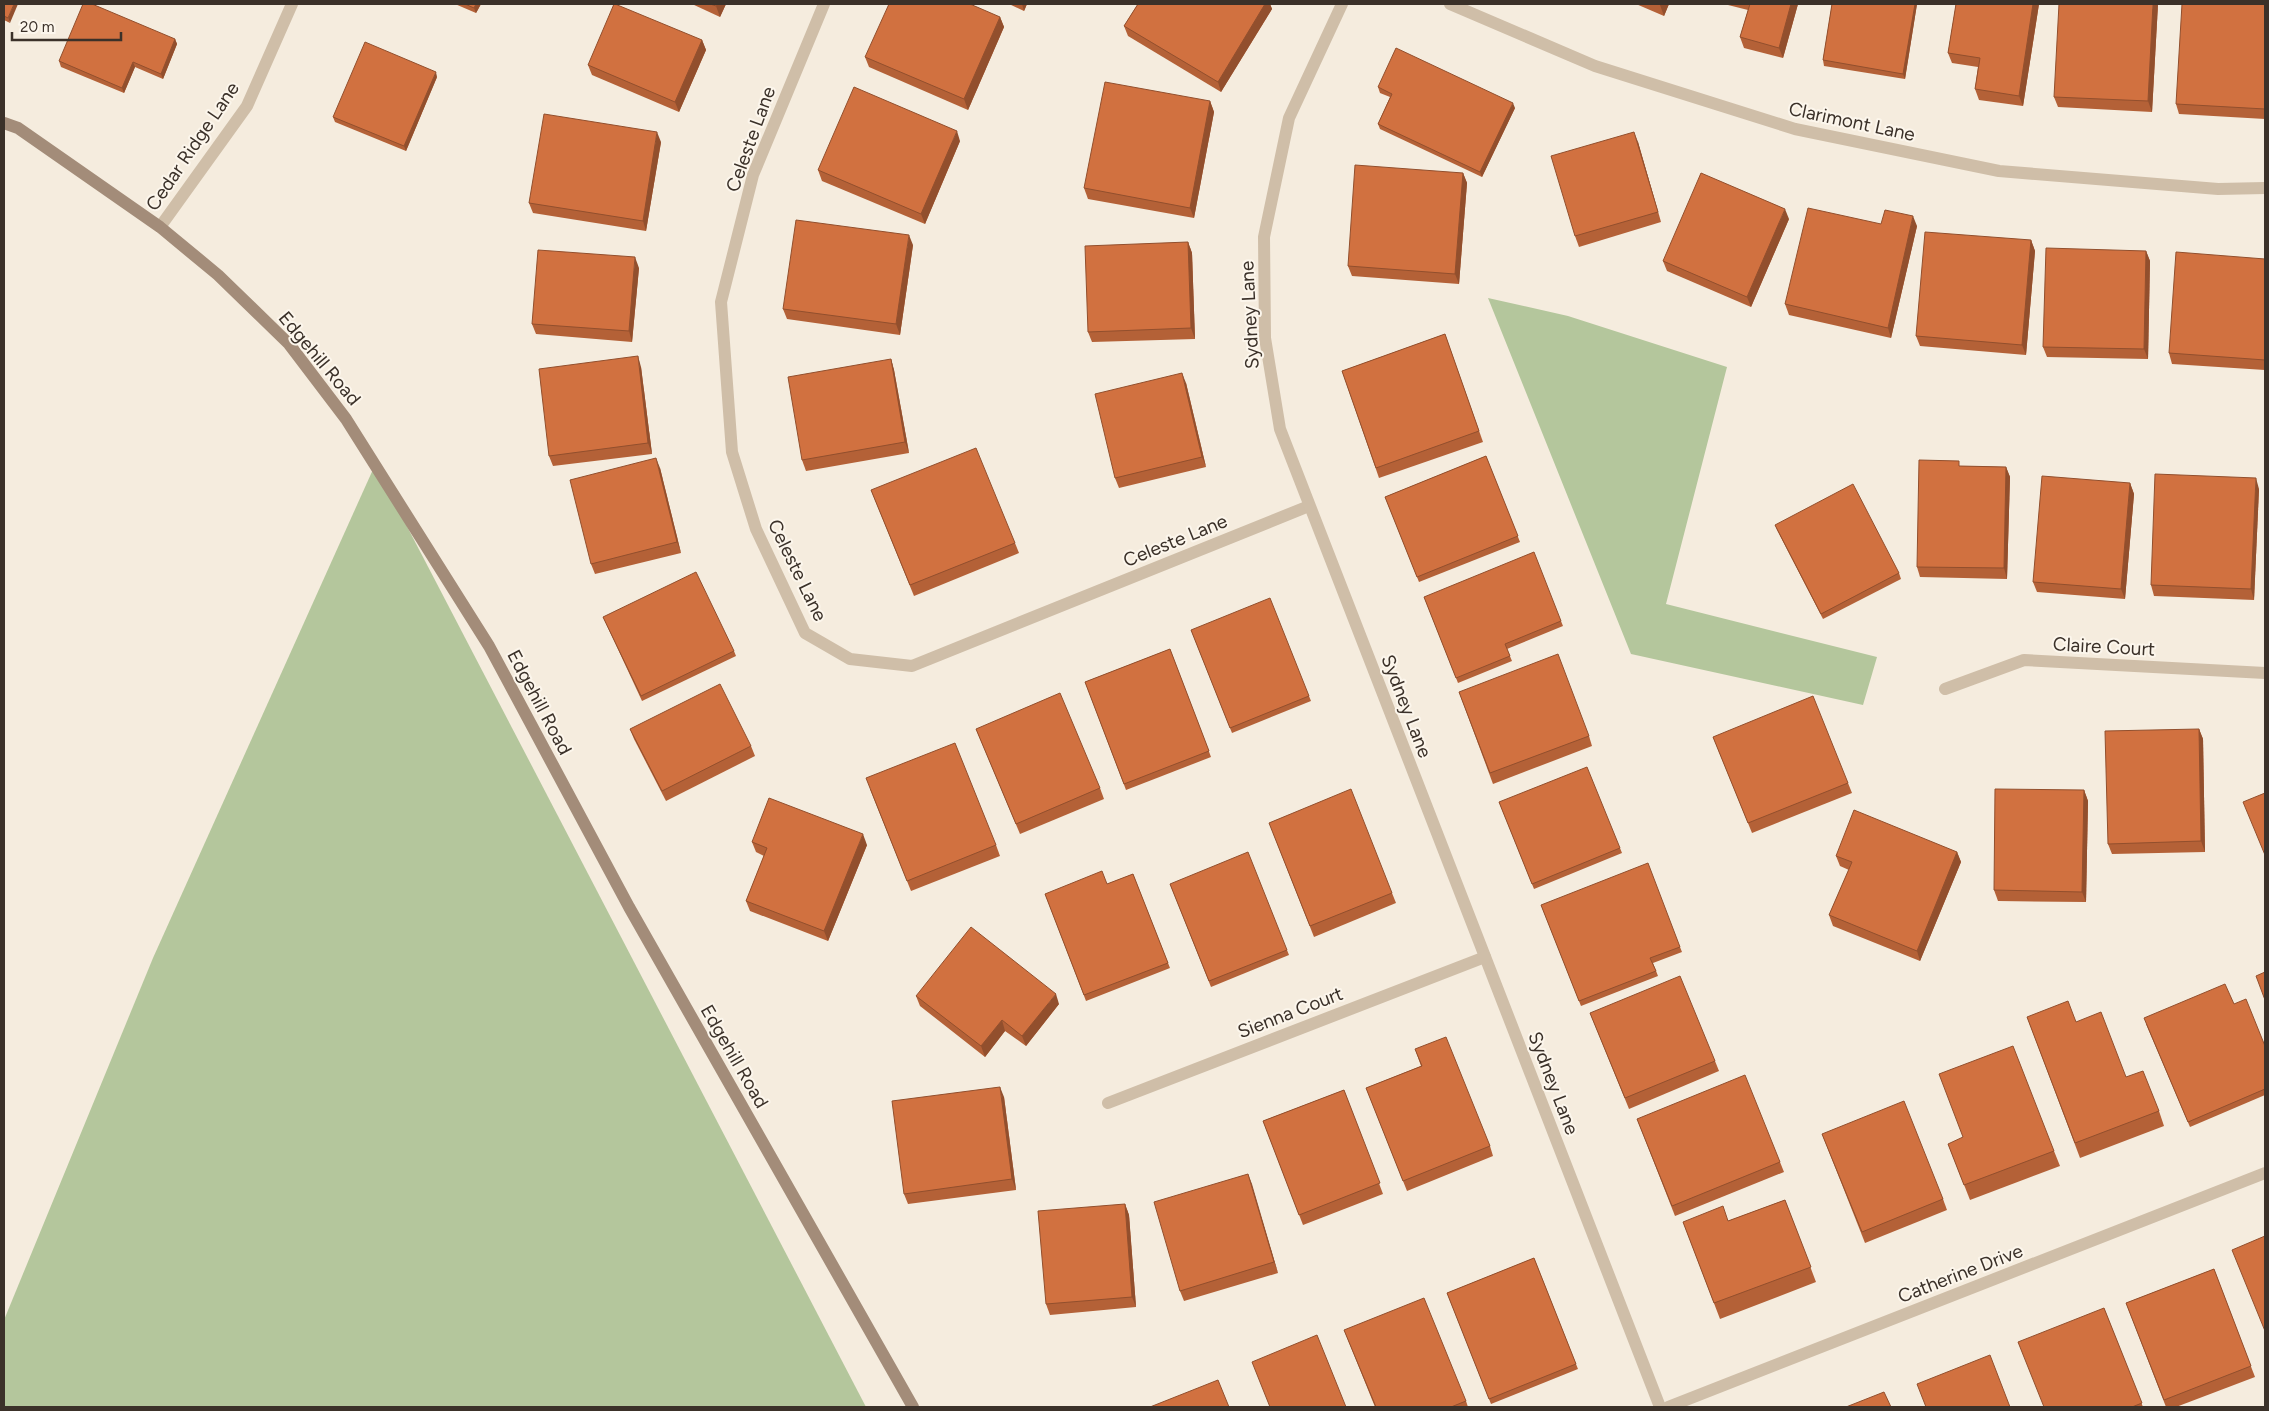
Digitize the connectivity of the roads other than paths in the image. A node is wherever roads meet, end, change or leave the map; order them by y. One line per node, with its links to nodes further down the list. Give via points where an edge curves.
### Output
1 (292, 4): 7 (street, Cedar Ridge Lane, via 247,106)
2 (824, 4): 8 (street, Celeste Lane, via 753,175 721,302 732,452 756,529 805,633 850,659 912,666)
3 (1342, 4): 8 (street, Sydney Lane, via 1288,118 1264,237 1265,338 1280,429)
4 (1450, 4): 6 (street, Clarimont Lane, via 1595,66 1795,129 1998,171 2218,188)
5 (4, 123): 7 (street, Edgehill Road, via 18,128)
6 (2265, 188)
7 (160, 227): 14 (street, Edgehill Road, via 218,275 289,344 346,419 489,646 629,907)
8 (1309, 506): 11 (street, Sydney Lane)
9 (2265, 672): 10 (street, Claire Court, via 2024,660)
10 (1945, 690)
11 (1485, 957): 12 (street, Sienna Court); 15 (street, Sydney Lane)
12 (1108, 1103)
13 (2265, 1173): 16 (street, Catherine Drive)
14 (913, 1407)
15 (1660, 1407)
16 (1668, 1407)

